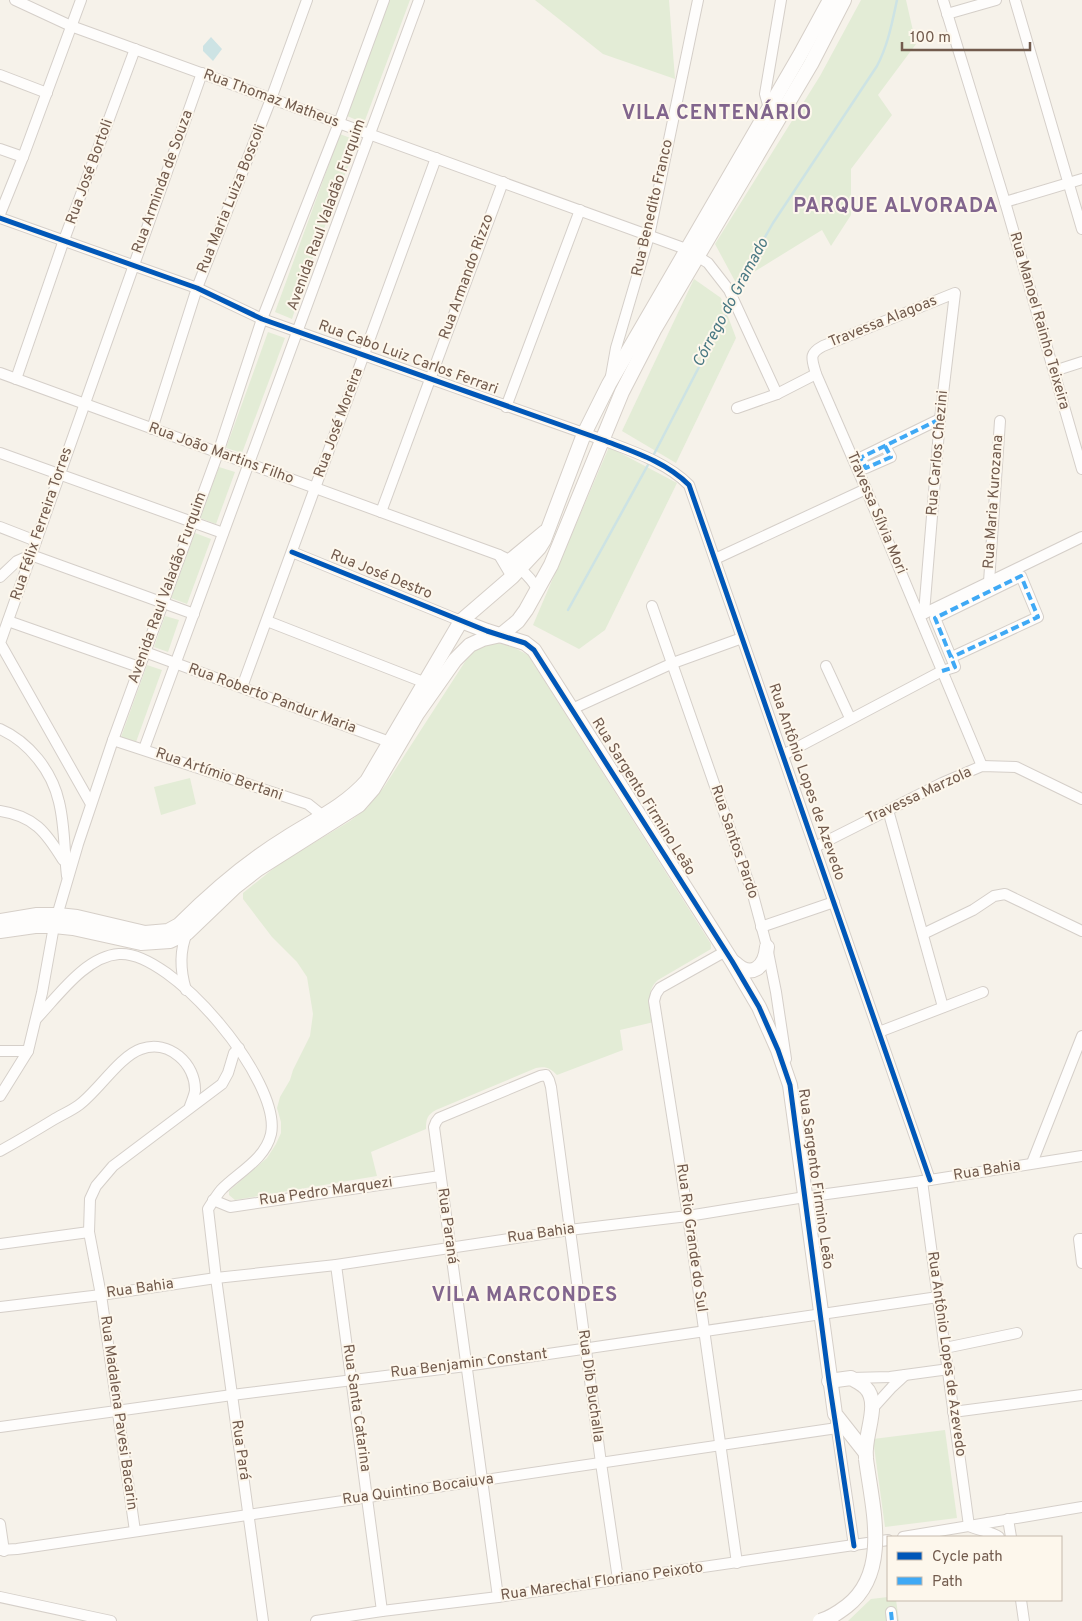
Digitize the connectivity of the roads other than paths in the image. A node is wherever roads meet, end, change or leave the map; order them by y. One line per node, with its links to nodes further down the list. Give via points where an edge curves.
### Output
1 (15, 0): 14 (street, Rua Thomaz Matheus)
2 (81, 0): 14 (street)
3 (307, 0): 19 (street, Rua Maria Luiza Boscoli)
4 (384, 0): 21 (street, Avenida Raul Valadão Furquim)
5 (419, 0): 22 (street, Avenida Raul Valadão Furquim)
6 (698, 0): 33 (street, Rua Benedito Franco)
7 (781, 0): 20 (street, via 765,94)
8 (830, 0): 20 (main road)
9 (844, 0): 35 (main road, via 811,64)
10 (943, 0): 13 (street, Rua Manoel Rainho Teixeira)
11 (996, 0): 13 (street)
12 (1015, 0): 28 (street)
13 (947, 14): 29 (street, Rua Manoel Rainho Teixeira)
14 (71, 26): 15 (street, Rua Thomaz Matheus); 18 (street)
15 (135, 49): 16 (street, Rua Thomaz Matheus); 34 (street, Rua José Bortoli)
16 (202, 73): 19 (street, Rua Thomaz Matheus); 36 (street, Rua Arminda de Souza)
17 (0, 75): 18 (street)
18 (47, 92): 24 (street)
19 (271, 98): 21 (street, Rua Thomaz Matheus); 37 (street, Rua Maria Luiza Boscoli)
20 (769, 108): 35 (main road)
21 (339, 123): 22 (street, Rua Thomaz Matheus); 39 (street, Avenida Raul Valadão Furquim)
22 (370, 134): 25 (street, Rua Thomaz Matheus); 40 (street, Avenida Raul Valadão Furquim)
23 (0, 149): 24 (street)
24 (23, 157): 31 (street)
25 (436, 158): 27 (street, Rua Thomaz Matheus); 42 (street, Rua José Moreira)
26 (1082, 180): 28 (street)
27 (502, 182): 30 (street, Rua Thomaz Matheus); 48 (street, Rua Armando Rizzo)
28 (1069, 183): 29 (street); 32 (street)
29 (1005, 202): 44 (street, Rua Manoel Rainho Teixeira)
30 (580, 210): 33 (street, Rua Thomaz Matheus); 53 (street)
31 (0, 216): 34 (street, Rua Cabo Luiz Carlos Ferrari)
32 (1082, 229)
33 (650, 236): 35 (street, Rua Thomaz Matheus); 49 (street, Rua Benedito Franco, via 616,348)
34 (64, 240): 36 (street, Rua Cabo Luiz Carlos Ferrari); 47 (street, Rua José Bortoli)
35 (692, 252): 49 (main road); 50 (main road); 51 (street, via 708,263 729,290)
36 (133, 265): 37 (street, Rua Cabo Luiz Carlos Ferrari); 52 (street, Rua Arminda de Souza)
37 (197, 288): 39 (street, Rua Cabo Luiz Carlos Ferrari); 57 (street, Rua Maria Luiza Boscoli)
38 (955, 293): 41 (street, Travessa Alagoas, via 823,346); 55 (street, Rua Carlos Chezini)
39 (262, 319): 40 (street, Rua Cabo Luiz Carlos Ferrari); 62 (street, Avenida Raul Valadão Furquim)
40 (298, 332): 42 (street, Rua Cabo Luiz Carlos Ferrari); 63 (street, Avenida Raul Valadão Furquim)
41 (812, 354): 46 (street, Travessa Sílvia Mori)
42 (364, 355): 48 (street, Rua Cabo Luiz Carlos Ferrari); 66 (street, Rua José Moreira)
43 (1082, 362): 44 (street)
44 (1054, 371): 64 (street, Rua Manoel Rainho Teixeira)
45 (0, 374): 47 (street, Rua João Martins Filho)
46 (816, 374): 51 (street); 67 (street, Travessa Sílvia Mori)
47 (16, 379): 52 (street, Rua João Martins Filho)
48 (429, 380): 53 (street, Rua Cabo Luiz Carlos Ferrari); 68 (street, Rua Armando Rizzo)
49 (609, 384): 50 (main road); 58 (main road)
50 (622, 392): 59 (main road)
51 (777, 394): 54 (street)
52 (84, 404): 57 (street, Rua João Martins Filho); 65 (street, Rua Félix Ferreira Torres)
53 (506, 407): 58 (street, Rua Cabo Luiz Carlos Ferrari)
54 (738, 408)
55 (940, 419): 60 (street); 84 (street, Rua Carlos Chezini)
56 (1000, 421): 79 (street, Rua Maria Kurozana)
57 (152, 429): 62 (street, Rua João Martins Filho)
58 (584, 434): 59 (street, Rua Cabo Luiz Carlos Ferrari); 77 (main road, via 539,548)
59 (603, 440): 76 (street, Rua Antônio Lopes de Azevedo, via 651,459 678,474 689,485); 80 (main road, via 551,565)
60 (886, 446)
61 (0, 453): 65 (street)
62 (218, 453): 63 (street, Rua João Martins Filho); 69 (street, Avenida Raul Valadão Furquim)
63 (249, 464): 66 (street, Rua João Martins Filho); 71 (street, Avenida Raul Valadão Furquim)
64 (1082, 469)
65 (60, 474): 69 (street); 73 (street, Rua Félix Ferreira Torres)
66 (315, 488): 68 (street, Rua João Martins Filho); 74 (street, Rua José Moreira)
67 (866, 489): 76 (street); 84 (street, Travessa Sílvia Mori)
68 (381, 512): 77 (street, Rua João Martins Filho)
69 (193, 522): 71 (street); 81 (street, Avenida Raul Valadão Furquim)
70 (0, 527): 73 (street)
71 (223, 533): 83 (street, Avenida Raul Valadão Furquim)
72 (1082, 537): 79 (street)
73 (36, 541): 75 (street, Rua Félix Ferreira Torres)
74 (292, 552): 85 (street, Rua José Moreira); 87 (street, Rua José Destro)
75 (31, 555): 78 (street, via 17,561); 81 (street); 86 (street, Rua Félix Ferreira Torres)
76 (715, 560): 89 (street, Rua Antônio Lopes de Azevedo)
77 (510, 565): 80 (street, via 529,576); 87 (main road)
78 (0, 577)
79 (989, 582): 84 (street)
80 (537, 588): 88 (main road, via 518,621)
81 (163, 602): 83 (street); 90 (street, Avenida Raul Valadão Furquim)
82 (652, 606): 93 (street, Rua Santos Pardo)
83 (194, 614): 92 (street, Avenida Raul Valadão Furquim)
84 (922, 614): 96 (street, Travessa Sílvia Mori)
85 (267, 620): 97 (street); 98 (street, Rua José Moreira)
86 (8, 621): 95 (street); 108 (street, Rua Félix Ferreira Torres, via 0,643)
87 (462, 621): 88 (main road, Rua Sargento Firmino Leão); 97 (main road)
88 (500, 635): 97 (main road, via 470,645); 99 (main road, Rua Sargento Firmino Leão, via 525,643 534,650)
89 (742, 638): 93 (street); 105 (street, Rua Antônio Lopes de Azevedo)
90 (145, 652): 92 (street, Rua Roberto Pandur Maria); 95 (street, Avenida Raul Valadão Furquim)
91 (952, 657): 91 (street, via 935,618 1021,576 1038,617); 96 (street, via 955,667)
92 (176, 663): 98 (street, Rua Roberto Pandur Maria); 104 (street, Avenida Raul Valadão Furquim)
93 (672, 663): 99 (street); 121 (street, Rua Santos Pardo, via 753,894)
94 (826, 666): 100 (street)
95 (139, 668): 102 (street, Avenida Raul Valadão Furquim)
96 (942, 671): 100 (street); 106 (street, Travessa Sílvia Mori)
97 (430, 684): 103 (main road, via 417,714)
98 (242, 687): 103 (street, Rua Roberto Pandur Maria)
99 (572, 709): 128 (main road, Rua Sargento Firmino Leão)
100 (850, 718): 105 (street)
101 (0, 729): 113 (street, via 23,742 47,772 59,800)
102 (112, 740): 104 (street, Rua Artímio Bertani); 108 (street, Avenida Raul Valadão Furquim)
103 (394, 744): 111 (main road, via 356,793); 120 (main road, via 373,789 360,805 258,869)
104 (144, 749): 111 (street, Rua Artímio Bertani, via 308,804)
105 (783, 754): 114 (street, Rua Antônio Lopes de Azevedo)
106 (982, 766): 107 (street, Travessa Marzola, via 1016,767); 109 (street, Travessa Marzola)
107 (1082, 799)
108 (91, 804): 116 (street, Avenida Raul Valadão Furquim)
109 (888, 810): 114 (street, Travessa Marzola); 124 (street)
110 (0, 811): 112 (street)
111 (323, 816): 120 (main road, via 254,860)
112 (32, 822): 113 (street, via 49,831); 115 (street)
113 (63, 833): 115 (street)
114 (815, 848): 117 (street, Rua Antônio Lopes de Azevedo)
115 (65, 863): 116 (street)
116 (67, 880): 118 (street, Avenida Raul Valadão Furquim)
117 (834, 902): 121 (street); 133 (street, Rua Antônio Lopes de Azevedo)
118 (56, 920): 119 (main road, via 37,916); 122 (main road); 125 (main road, via 77,917); 126 (main road); 132 (street, Avenida Raul Valadão Furquim)
119 (0, 921)
120 (188, 927): 125 (main road, via 170,941); 129 (street, via 181,964)
121 (761, 927): 127 (street, Rua Santos Pardo)
122 (0, 931)
123 (1082, 931): 124 (street, via 1005,894 994,896)
124 (923, 934): 131 (street)
125 (156, 938): 126 (main road)
126 (125, 947): 129 (street); 132 (street, via 88,965)
127 (767, 947): 128 (main road, via 765,961 752,971 740,968); 138 (street, Rua Santos Pardo)
128 (729, 956): 138 (main road, Rua Sargento Firmino Leão, via 759,1007); 149 (street, Rua Rio Grande do Sul, via 660,988 654,1001)
129 (186, 990): 135 (street, via 218,1021)
130 (983, 992): 131 (street)
131 (944, 1007): 133 (street)
132 (36, 1019): 136 (street, Avenida Raul Valadão Furquim)
133 (879, 1032): 146 (street, Rua Antônio Lopes de Azevedo)
134 (1082, 1036): 144 (street)
135 (239, 1048): 140 (street, Rua Madalena Pavesi Bacarin, via 222,1084); 148 (street, via 271,1114 271,1134 263,1152)
136 (28, 1050): 137 (street); 139 (street, Avenida Raul Valadão Furquim)
137 (0, 1051)
138 (790, 1085): 147 (main road, Rua Sargento Firmino Leão)
139 (0, 1096)
140 (190, 1106): 142 (street, via 195,1093 194,1081 185,1062 172,1051 152,1047 142,1049 131,1054 80,1104); 151 (street, Rua Madalena Pavesi Bacarin, via 104,1176 90,1199)
141 (436, 1122): 145 (street, Rua Paraná); 150 (street, Rua Dib Buchalla, via 439,1118 546,1076 551,1087)
142 (0, 1151)
143 (1082, 1156): 144 (street, Rua Bahia)
144 (1032, 1163): 146 (street, Rua Bahia)
145 (440, 1176): 148 (street, Rua Pedro Marquezi, via 230,1207); 154 (street, Rua Paraná)
146 (926, 1181): 147 (street, Rua Bahia); 159 (street, Rua Antônio Lopes de Azevedo)
147 (805, 1196): 149 (street, Rua Bahia); 161 (main road, Rua Sargento Firmino Leão)
148 (213, 1200): 157 (street, Rua Pará, via 208,1209)
149 (688, 1216): 150 (street, Rua Bahia); 162 (street, Rua Rio Grande do Sul)
150 (569, 1230): 154 (street, Rua Bahia); 165 (street, Rua Dib Buchalla)
151 (89, 1232): 153 (street); 158 (street, Rua Madalena Pavesi Bacarin)
152 (1080, 1239): 155 (street)
153 (0, 1244)
154 (450, 1247): 156 (street, Rua Bahia); 166 (street, Rua Paraná)
155 (1082, 1263)
156 (336, 1264): 157 (street, Rua Bahia); 170 (street, Rua Santa Catarina)
157 (216, 1278): 158 (street, Rua Bahia); 172 (street, Rua Pará)
158 (101, 1295): 160 (street, Rua Bahia); 175 (street, Rua Madalena Pavesi Bacarin)
159 (938, 1297): 161 (street, Rua Benjamin Constant); 164 (street, Rua Antônio Lopes de Azevedo)
160 (0, 1307)
161 (821, 1315): 162 (street, Rua Benjamin Constant); 171 (main road, Rua Sargento Firmino Leão)
162 (704, 1332): 165 (street, Rua Benjamin Constant); 179 (street, Rua Rio Grande do Sul)
163 (1018, 1333): 164 (street)
164 (945, 1348): 167 (street, Rua Antônio Lopes de Azevedo)
165 (585, 1349): 166 (street, Rua Benjamin Constant); 181 (street, Rua Dib Buchalla)
166 (466, 1366): 170 (street, Rua Benjamin Constant); 182 (street, Rua Paraná)
167 (948, 1369): 168 (street); 176 (street, Rua Antônio Lopes de Azevedo)
168 (906, 1374): 169 (street); 174 (street)
169 (851, 1378): 171 (main road); 174 (main road, via 870,1393)
170 (352, 1379): 172 (street, Rua Benjamin Constant); 183 (street, Rua Santa Catarina)
171 (829, 1381): 177 (main road, Rua Sargento Firmino Leão)
172 (232, 1394): 175 (street, Rua Benjamin Constant); 185 (street, Rua Pará)
173 (1082, 1395): 176 (street)
174 (873, 1408): 180 (main road)
175 (118, 1411): 178 (street, Rua Benjamin Constant); 189 (street, Rua Madalena Pavesi Bacarin)
176 (954, 1412): 188 (street, Rua Antônio Lopes de Azevedo)
177 (836, 1421): 179 (street, Rua Quintino Bocaiuva); 180 (main road); 194 (street, Rua Sargento Firmino Leão)
178 (0, 1427)
179 (720, 1446): 181 (street, Rua Quintino Bocaiuva); 196 (street, Rua Rio Grande do Sul)
180 (866, 1456): 205 (main road, bridge, via 874,1531 873,1570 852,1602 837,1614)
181 (601, 1463): 182 (street, Rua Quintino Bocaiuva); 197 (street, Rua Dib Buchalla)
182 (483, 1480): 183 (street, Rua Quintino Bocaiuva); 199 (street, Rua Paraná)
183 (368, 1497): 185 (street, Rua Quintino Bocaiuva); 201 (street, Rua Santa Catarina)
184 (1082, 1507): 186 (street)
185 (249, 1515): 189 (street, Rua Quintino Bocaiuva); 203 (street, Rua Pará)
186 (1008, 1519): 188 (street); 192 (street)
187 (0, 1524): 195 (street)
188 (969, 1526): 190 (street); 191 (street)
189 (135, 1531): 195 (street, Rua Quintino Bocaiuva)
190 (909, 1536)
191 (998, 1536)
192 (1011, 1536)
193 (887, 1540): 194 (street, Rua Marechal Floriano Peixoto)
194 (854, 1546): 196 (street, Rua Marechal Floriano Peixoto)
195 (2, 1550)
196 (737, 1563): 197 (street, Rua Marechal Floriano Peixoto)
197 (618, 1579): 199 (street, Rua Marechal Floriano Peixoto)
198 (0, 1597): 202 (street)
199 (498, 1597): 201 (street, Rua Marechal Floriano Peixoto)
200 (1021, 1601): 206 (street)
201 (382, 1611): 204 (street, Rua Marechal Floriano Peixoto)
202 (111, 1621)
203 (263, 1621)
204 (316, 1621)
205 (820, 1621)
206 (1024, 1621)

